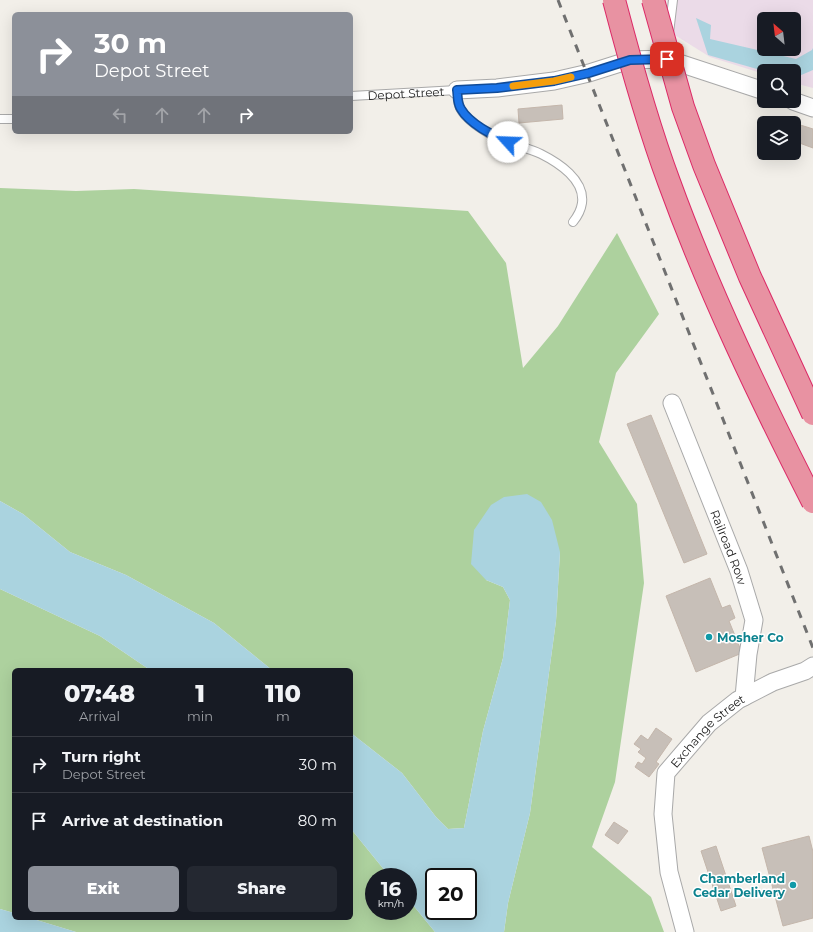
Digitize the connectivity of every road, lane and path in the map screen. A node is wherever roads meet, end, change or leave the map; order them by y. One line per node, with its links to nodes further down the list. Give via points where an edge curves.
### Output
1 (614, 0): 15 (highway, bridge, via 648,120 690,238 763,401)
2 (653, 0): 14 (highway, bridge, via 683,107 704,165 750,277)
3 (673, 0): 4 (lane)
4 (667, 59): 5 (street, Depot Street); 6 (street, Depot Street, via 630,60 554,81)
5 (757, 89)
6 (457, 90): 7 (lane, Depot Street); 12 (lane, via 460,108 466,117 496,137 541,154 573,177 582,203)
7 (353, 96)
8 (801, 104): 9 (street)
9 (813, 108)
10 (0, 119): 11 (lane)
11 (12, 119)
12 (573, 222)
13 (672, 403): 17 (street, Railroad Row, via 738,571 754,620)
14 (813, 414)
15 (813, 502)
16 (813, 666): 17 (street, Exchange Street)
17 (744, 697): 18 (street, Exchange Street, via 708,723 666,773 663,814 669,872)
18 (685, 932)

